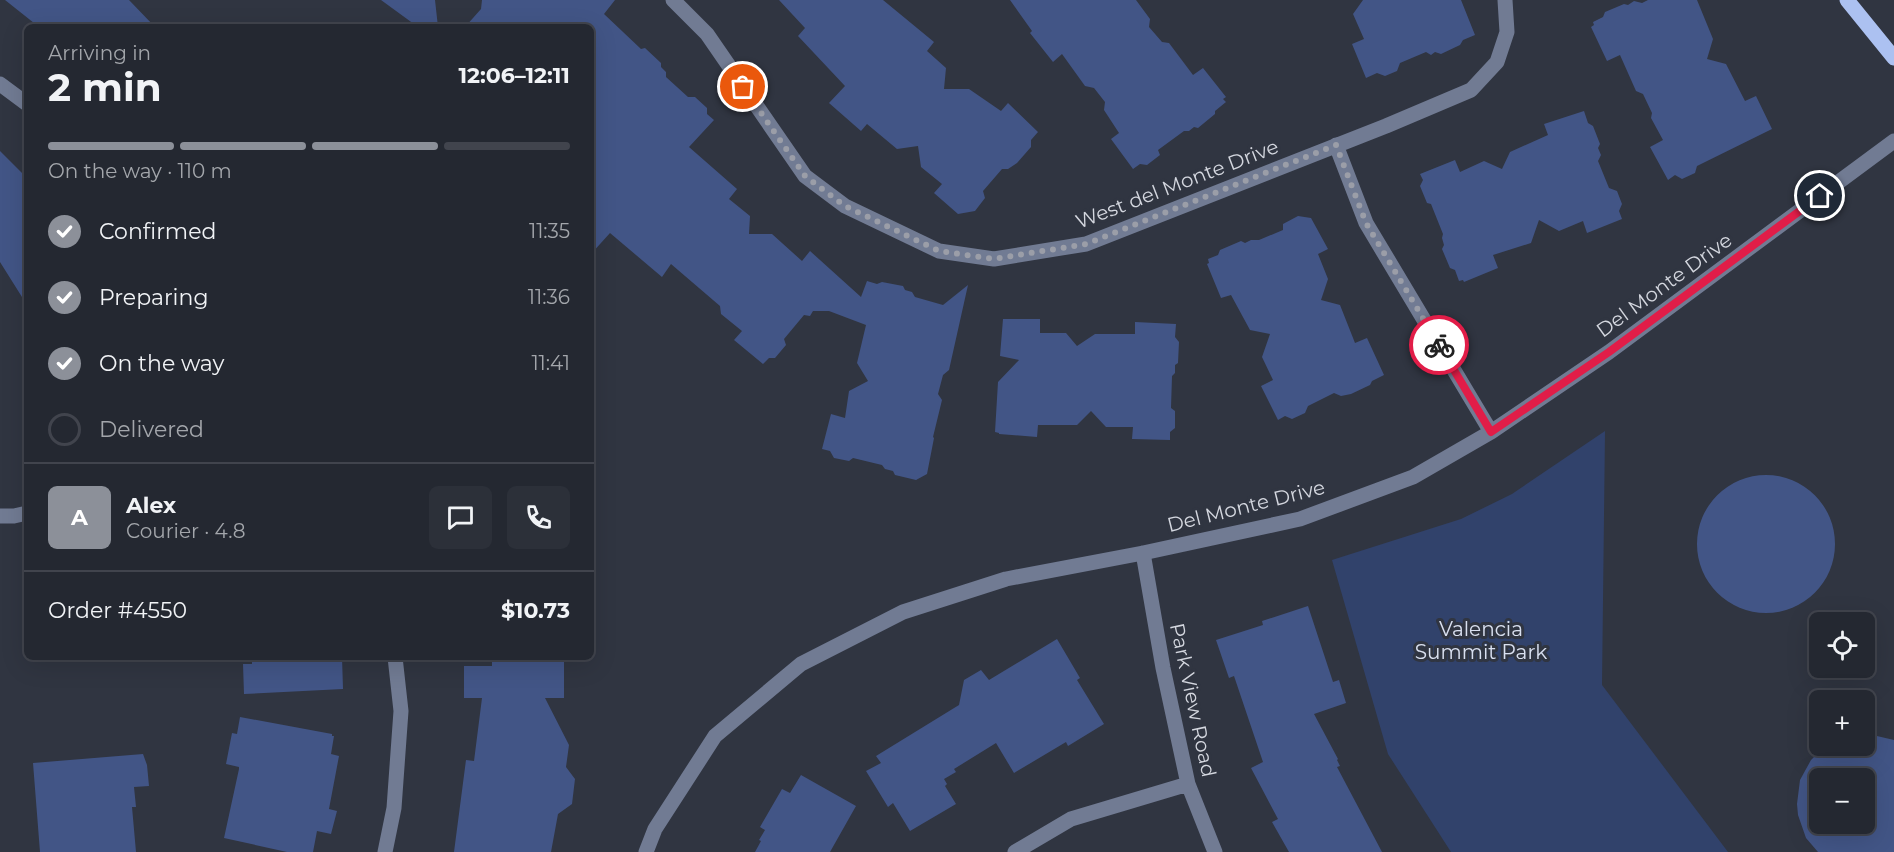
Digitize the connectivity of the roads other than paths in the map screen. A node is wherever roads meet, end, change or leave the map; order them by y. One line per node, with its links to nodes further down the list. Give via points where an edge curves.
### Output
1 (673, 0): 8 (street, West del Monte Drive, via 706,34 805,176 845,206 939,251 994,259 1086,244)
2 (1505, 0): 8 (street, West del Monte Drive, via 1507,32 1497,62 1471,90)
3 (1847, 0): 4 (main road)
4 (1894, 58)
5 (0, 84): 6 (street)
6 (24, 102)
7 (1894, 141): 9 (street, Del Monte Drive, via 1609,352)
8 (1336, 145): 9 (street, via 1366,223)
9 (1491, 432): 12 (street, Del Monte Drive, via 1413,477 1300,519)
10 (24, 514): 11 (street)
11 (0, 516)
12 (1143, 554): 14 (street, Park View Road, via 1162,668); 16 (street, Del Monte Drive, via 1006,579 903,612 801,664 715,736 656,829)
13 (395, 660): 15 (street, via 401,711 394,808)
14 (1188, 784): 17 (street, via 1071,819); 18 (street, Park View Road)
15 (386, 852)
16 (646, 852)
17 (1015, 852)
18 (1215, 852)

